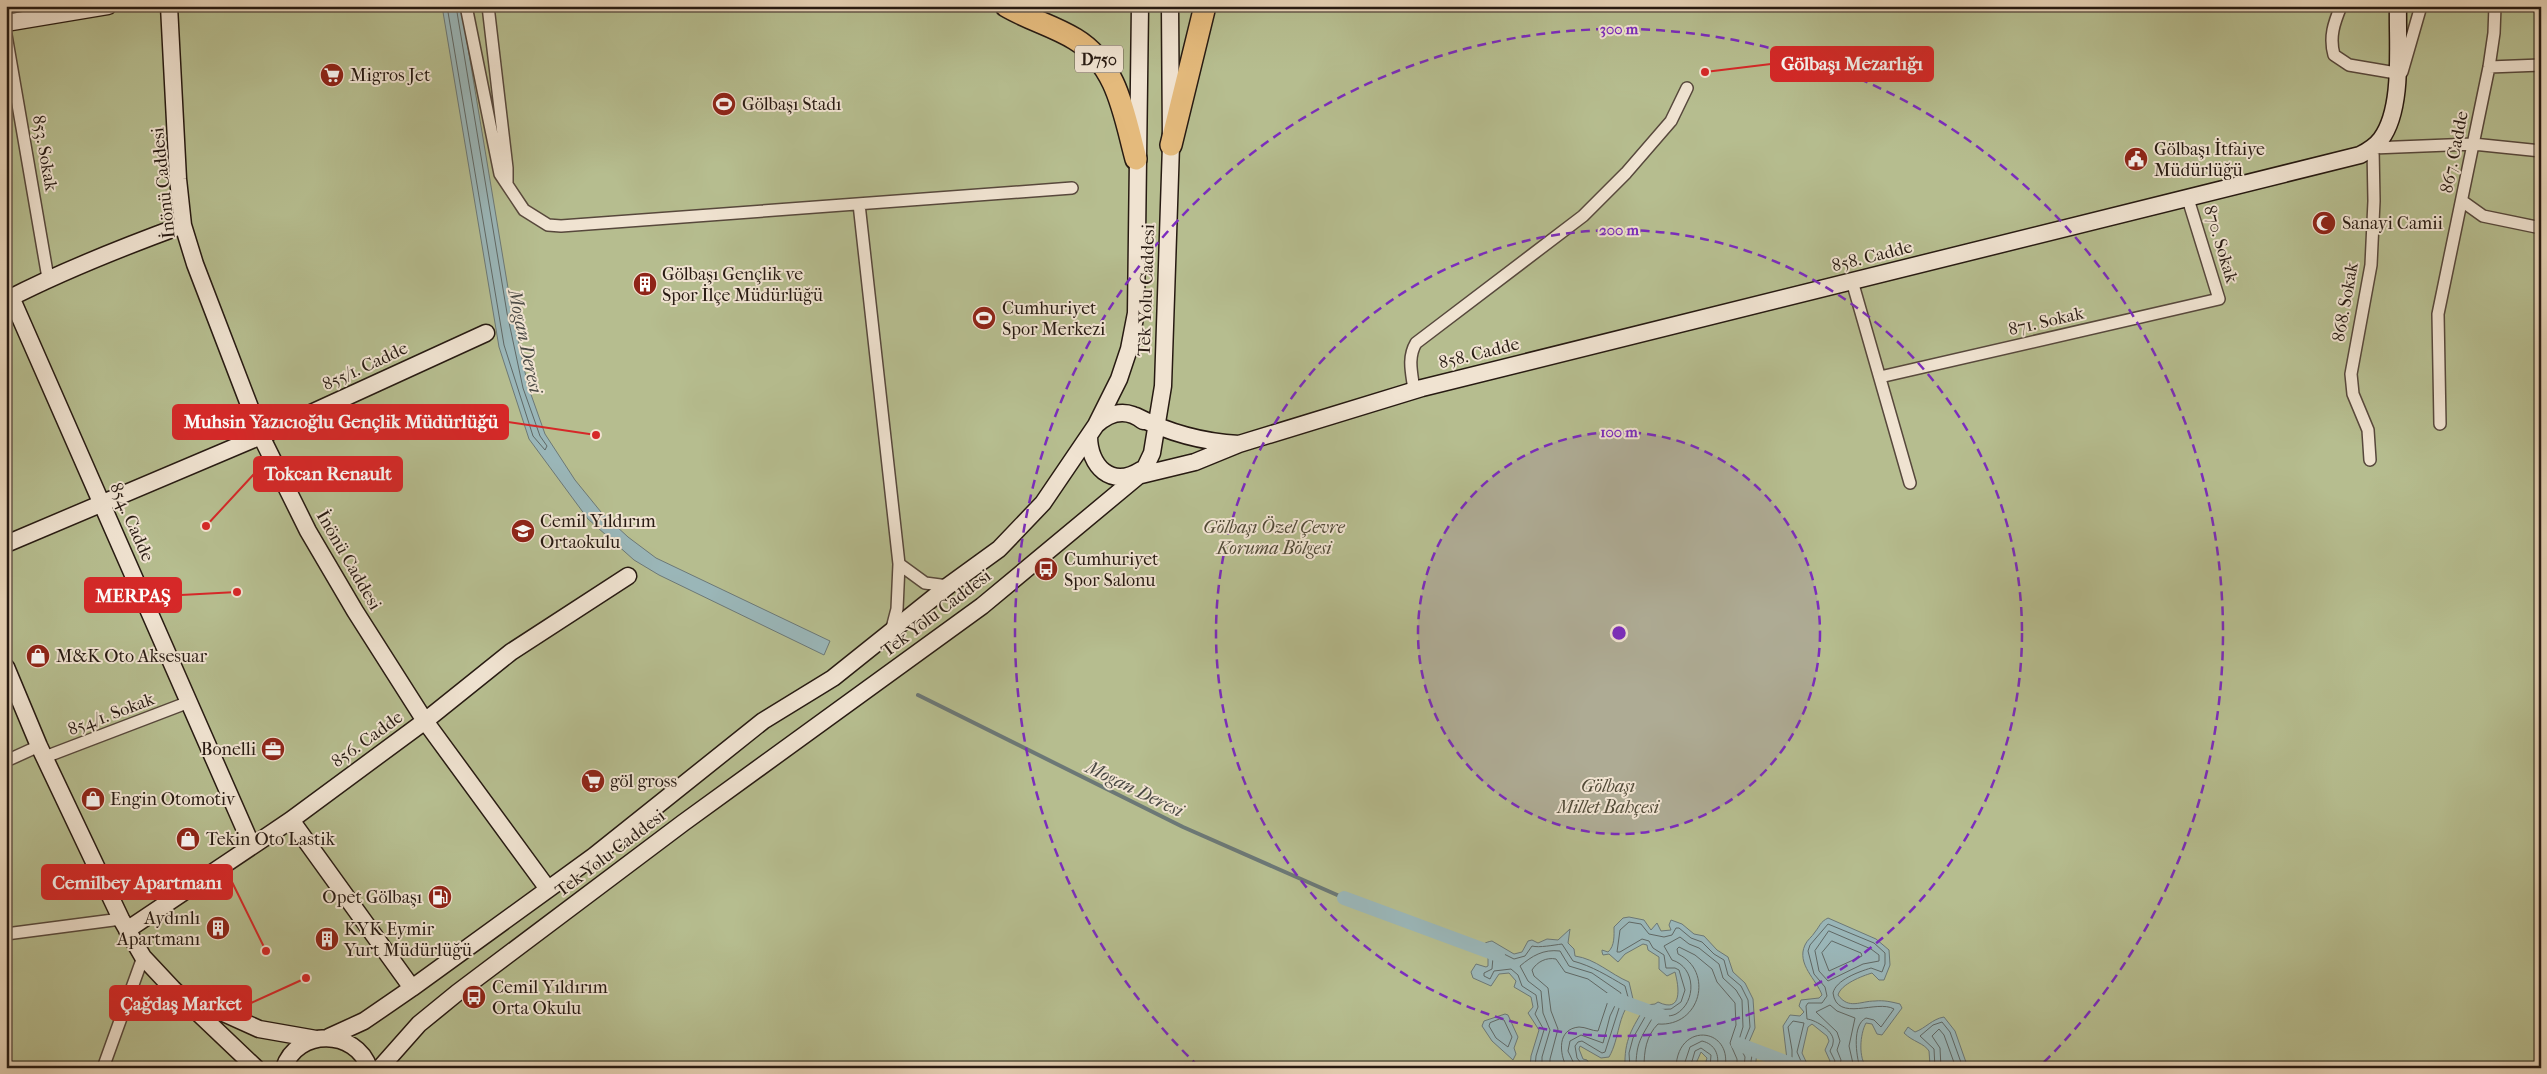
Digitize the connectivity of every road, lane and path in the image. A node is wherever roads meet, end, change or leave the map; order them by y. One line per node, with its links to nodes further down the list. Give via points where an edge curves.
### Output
1 (108, 6): 13 (street)
2 (169, 6): 30 (street, İnönü Caddesi)
3 (466, 6): 25 (street, via 497,166)
4 (488, 6): 25 (street, via 508,168)
5 (1006, 6): 24 (highway, D750, via 1075,39 1104,65 1120,100)
6 (1140, 6): 24 (street, Tek Yolu Caddesi)
7 (1170, 6): 21 (street, Tek Yolu Caddesi)
8 (1205, 6): 21 (highway)
9 (2341, 6): 17 (street, via 2331,44 2334,55 2349,65)
10 (2398, 6): 17 (street)
11 (2422, 6): 19 (street)
12 (2495, 6): 16 (street, 867. Cadde)
13 (6, 23)
14 (6, 35): 32 (street, 853. Sokak)
15 (2541, 65): 16 (street)
16 (2489, 67): 20 (street, 867. Cadde)
17 (2396, 73): 19 (street)
18 (1687, 88): 38 (street, via 1671,121 1626,174 1583,216 1416,343 1410,362)
19 (2396, 91): 22 (street, via 2390,121)
20 (2473, 144): 22 (street); 23 (street); 28 (street, 867. Cadde)
21 (1170, 145): 41 (street, Tek Yolu Caddesi, via 1163,386)
22 (2373, 148): 27 (street, 858. Cadde, via 2340,161); 46 (street, 868. Sokak, via 2370,265 2350,374 2353,394 2368,430)
23 (2541, 151)
24 (1136, 159): 42 (street, Tek Yolu Caddesi, via 1134,329 1119,380)
25 (507, 184): 29 (street, via 520,204 536,219 548,225 561,226)
26 (1072, 188): 29 (street)
27 (2188, 199): 33 (street, 858. Cadde); 35 (street, 870. Sokak)
28 (2462, 201): 31 (street, via 2483,216); 40 (street, 867. Cadde, via 2438,314)
29 (859, 204): 51 (street)
30 (183, 225): 32 (street); 43 (street, İnönü Caddesi)
31 (2541, 228)
32 (48, 278): 34 (street)
33 (1852, 281): 37 (street); 38 (street, 858. Cadde)
34 (8, 296): 49 (street, 854. Cadde)
35 (2220, 299): 37 (street, 871. Sokak)
36 (486, 333): 43 (street, 855/1. Cadde)
37 (1880, 377): 48 (street)
38 (1414, 390): 44 (street, 858. Cadde)
39 (1136, 416): 41 (street, 858. Cadde); 42 (street, via 1114,414); 45 (street, via 1148,427)
40 (2440, 424)
41 (1157, 427): 44 (street, 858. Cadde, via 1203,441); 45 (street, Tek Yolu Caddesi)
42 (1092, 430): 47 (street, via 1090,452 1097,466 1110,475); 53 (street, Tek Yolu Caddesi, via 1025,525 999,549)
43 (261, 436): 49 (street, 855/1. Cadde); 57 (street, İnönü Caddesi, via 328,566)
44 (1239, 444): 47 (street, 858. Cadde, via 1195,462)
45 (1154, 445): 47 (street, Tek Yolu Caddesi)
46 (2370, 460)
47 (1137, 473): 73 (street, Tek Yolu Caddesi, via 982,606 457,993 419,1024)
48 (1910, 484)
49 (101, 503): 50 (street, 855/1. Cadde); 56 (street, 854. Cadde)
50 (6, 544)
51 (899, 564): 53 (street, via 924,584); 54 (street, via 897,609)
52 (628, 576): 57 (street, 856. Cadde, via 511,652)
53 (948, 586): 54 (street, Tek Yolu Caddesi)
54 (891, 632): 62 (street, Tek Yolu Caddesi, via 833,678 762,721)
55 (6, 667): 58 (street)
56 (189, 702): 58 (street, 854/1. Sokak); 61 (street, 854. Cadde)
57 (425, 721): 60 (street, 856. Cadde); 62 (street, İnönü Caddesi)
58 (42, 752): 59 (street, 854/1. Sokak); 63 (street)
59 (6, 761)
60 (291, 820): 61 (street, 856. Cadde); 66 (street)
61 (252, 846): 63 (street, 856. Cadde)
62 (548, 889): 66 (street, Tek Yolu Caddesi)
63 (124, 924): 64 (street); 65 (street)
64 (6, 934)
65 (143, 957): 67 (street); 69 (street)
66 (412, 988): 68 (street, Tek Yolu Caddesi, via 364,1021)
67 (172, 989): 68 (street, via 242,1023 271,1032); 70 (street)
68 (322, 1038): 71 (street, Tek Yolu Caddesi, via 303,1044 292,1053); 72 (street, via 352,1046 362,1054)
69 (103, 1068)
70 (256, 1068)
71 (284, 1068)
72 (369, 1068)
73 (380, 1068)

